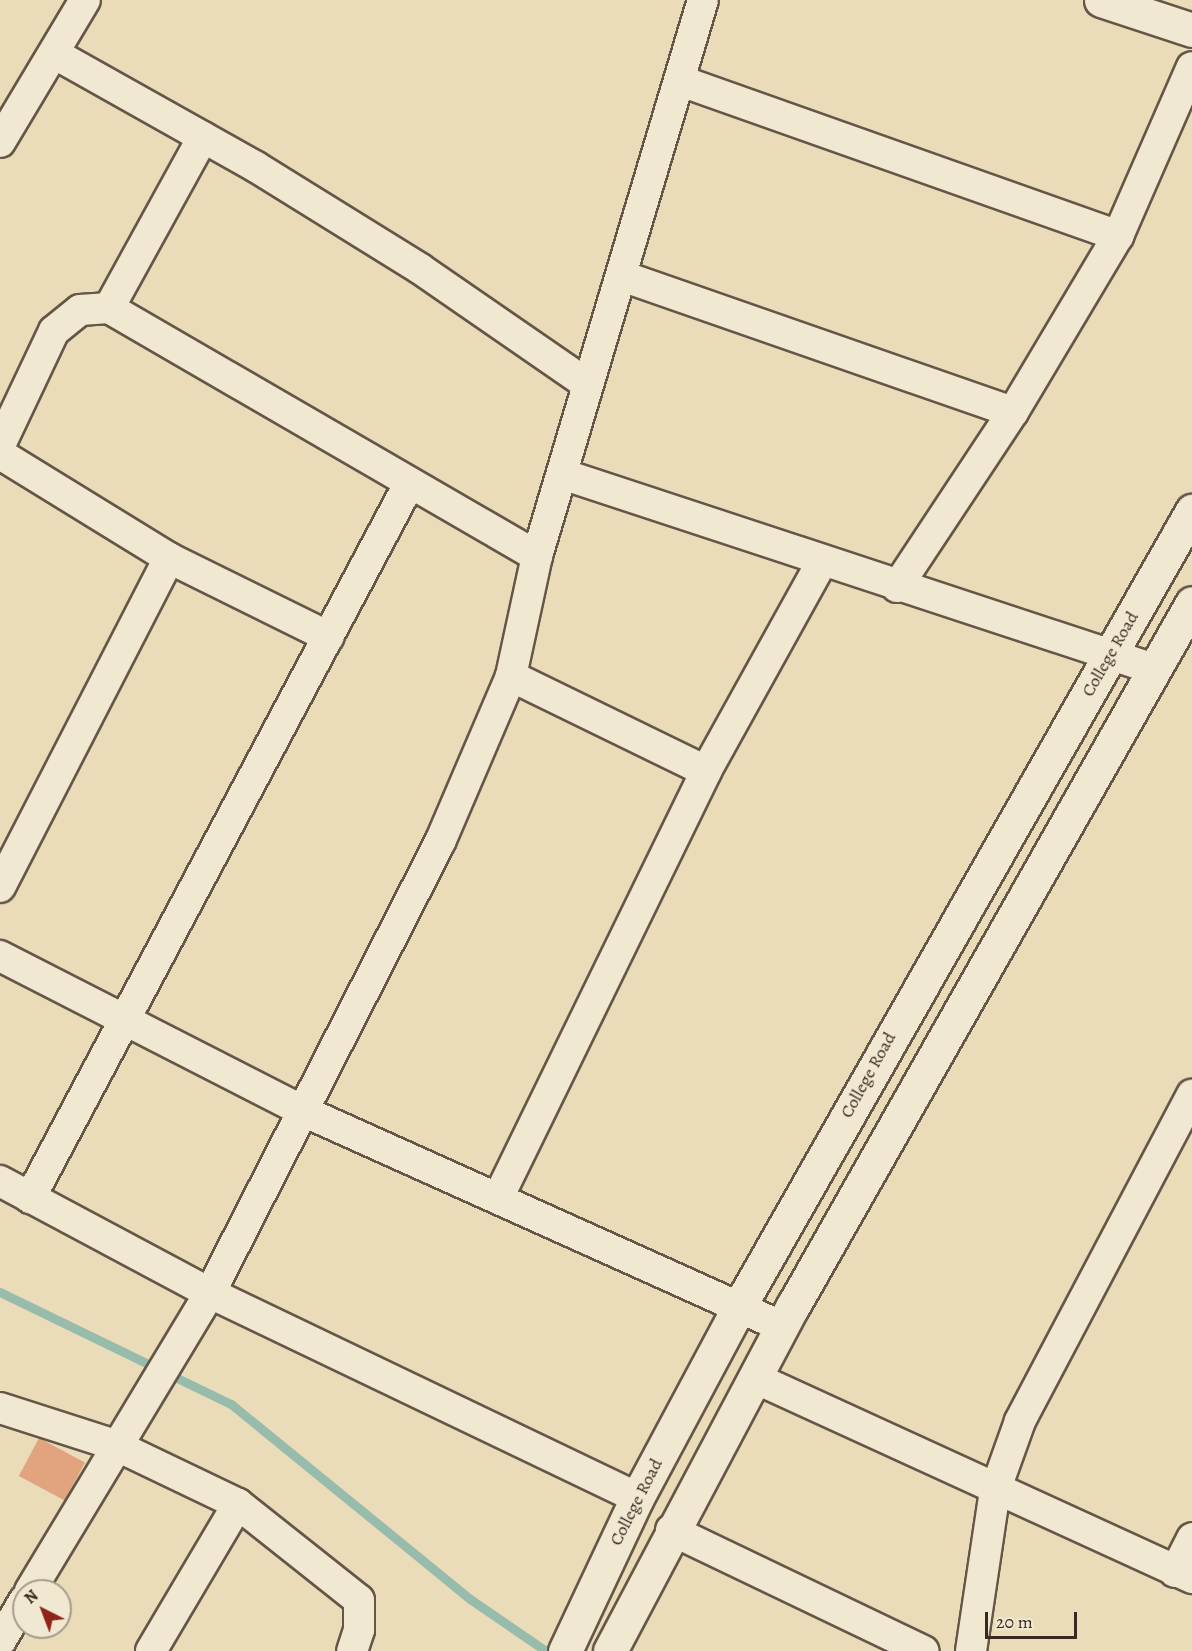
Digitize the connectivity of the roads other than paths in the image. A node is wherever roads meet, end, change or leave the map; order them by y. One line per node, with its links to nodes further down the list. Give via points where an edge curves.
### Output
1 (85, 0): 5 (street)
2 (704, 0): 7 (street)
3 (1101, 0): 4 (main road)
4 (1192, 30)
5 (55, 54): 8 (street); 9 (street)
6 (1192, 67): 10 (street)
7 (681, 81): 10 (street); 11 (street)
8 (203, 137): 12 (street); 13 (street, via 419,268)
9 (0, 142)
10 (1118, 236): 14 (street)
11 (622, 276): 13 (street); 14 (street)
12 (109, 308): 15 (street, via 80,310 54,331); 18 (street)
13 (587, 384): 17 (street)
14 (1013, 412): 23 (street)
15 (0, 445)
16 (0, 454): 21 (street)
17 (565, 475): 20 (street); 22 (street)
18 (409, 484): 20 (street); 25 (street)
19 (1192, 511): 26 (main road, College Road)
20 (537, 556): 28 (street)
21 (169, 558): 25 (street); 30 (street)
22 (822, 562): 23 (street); 29 (street)
23 (897, 587): 26 (street)
24 (1192, 603): 27 (main road)
25 (329, 637): 32 (street)
26 (1111, 654): 27 (street); 39 (main road, College Road)
27 (1154, 669): 40 (main road)
28 (511, 676): 29 (street); 34 (street, via 440,842)
29 (706, 771): 37 (street)
30 (0, 887)
31 (0, 956): 32 (street)
32 (127, 1019): 34 (street); 36 (street)
33 (1192, 1095): 44 (street, via 1020,1421)
34 (303, 1111): 37 (street); 38 (street)
35 (0, 1181): 36 (street)
36 (30, 1198): 38 (street)
37 (498, 1198): 39 (street)
38 (210, 1293): 43 (street); 45 (street)
39 (740, 1305): 40 (street); 45 (main road, College Road)
40 (783, 1327): 41 (main road)
41 (755, 1378): 44 (street); 47 (main road)
42 (0, 1408): 43 (street)
43 (115, 1445): 46 (street); 50 (street)
44 (995, 1491): 49 (street); 58 (street)
45 (637, 1498): 55 (main road, College Road)
46 (238, 1504): 53 (street); 54 (street, via 359,1600 359,1630)
47 (671, 1530): 56 (main road); 57 (street)
48 (1192, 1538): 49 (street)
49 (1184, 1575)
50 (37, 1579)
51 (12, 1622): 52 (street)
52 (0, 1642)
53 (151, 1651)
54 (352, 1651)
55 (565, 1651)
56 (610, 1651)
57 (924, 1651)
58 (970, 1651)

